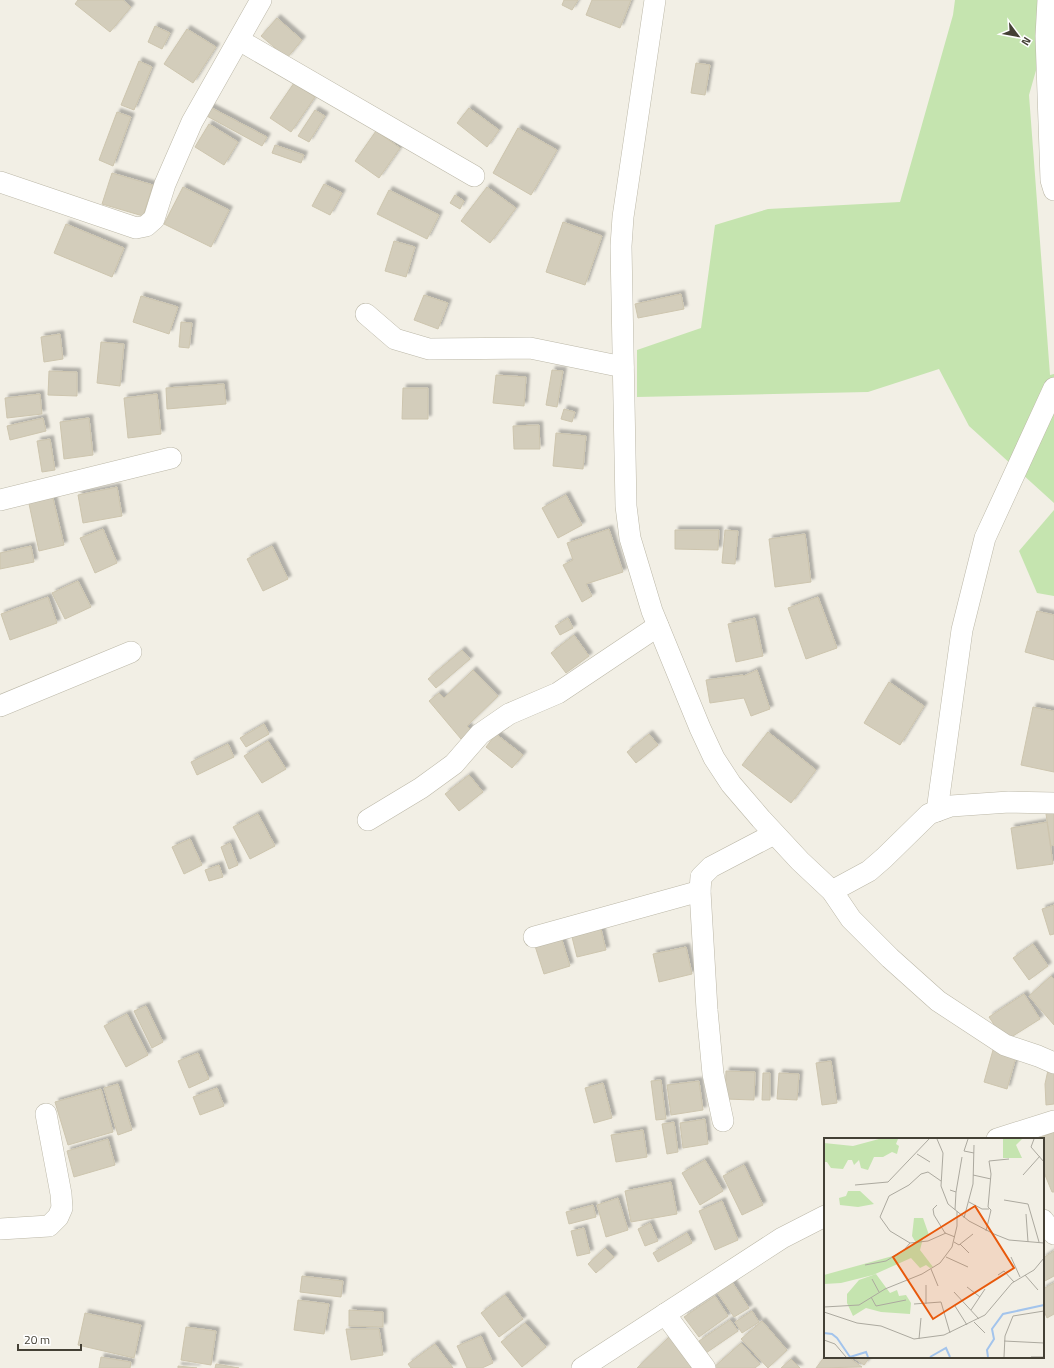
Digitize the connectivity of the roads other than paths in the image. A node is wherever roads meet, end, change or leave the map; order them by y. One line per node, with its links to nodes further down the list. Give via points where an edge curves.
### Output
1 (261, 0): 4 (street)
2 (655, 0): 9 (street, via 623,217)
3 (1048, 0): 7 (street, via 1046,44 1051,180)
4 (239, 40): 5 (street); 6 (street, via 192,122 154,219 146,226 136,228)
5 (474, 176)
6 (0, 182)
7 (1054, 190)
8 (366, 314): 9 (street, via 395,339 428,349 530,348)
9 (623, 367): 13 (street, via 628,526)
10 (1054, 388): 17 (street, via 985,538 962,630)
11 (171, 458): 12 (street)
12 (0, 500)
13 (658, 626): 18 (street, via 558,693 509,714 480,734 454,764 421,788); 19 (street, via 714,758 731,784)
14 (131, 652): 15 (street)
15 (0, 706)
16 (1054, 803): 17 (street, via 1009,802 951,806)
17 (937, 811): 21 (street, via 929,814 869,871)
18 (368, 820)
19 (774, 834): 20 (street, via 711,867 701,877); 21 (street)
20 (700, 891): 22 (street); 25 (street, via 713,1074)
21 (832, 891): 23 (street, via 851,919 938,1002 1005,1045)
22 (534, 937)
23 (1054, 1063)
24 (46, 1114): 30 (street, via 62,1208 58,1217 49,1226)
25 (724, 1121)
26 (1054, 1121): 27 (street)
27 (1000, 1138)
28 (824, 1217): 32 (street, via 782,1238)
29 (1044, 1221): 31 (street)
30 (0, 1229)
31 (1054, 1234)
32 (665, 1314): 33 (street); 34 (street)
33 (582, 1368)
34 (705, 1368)

